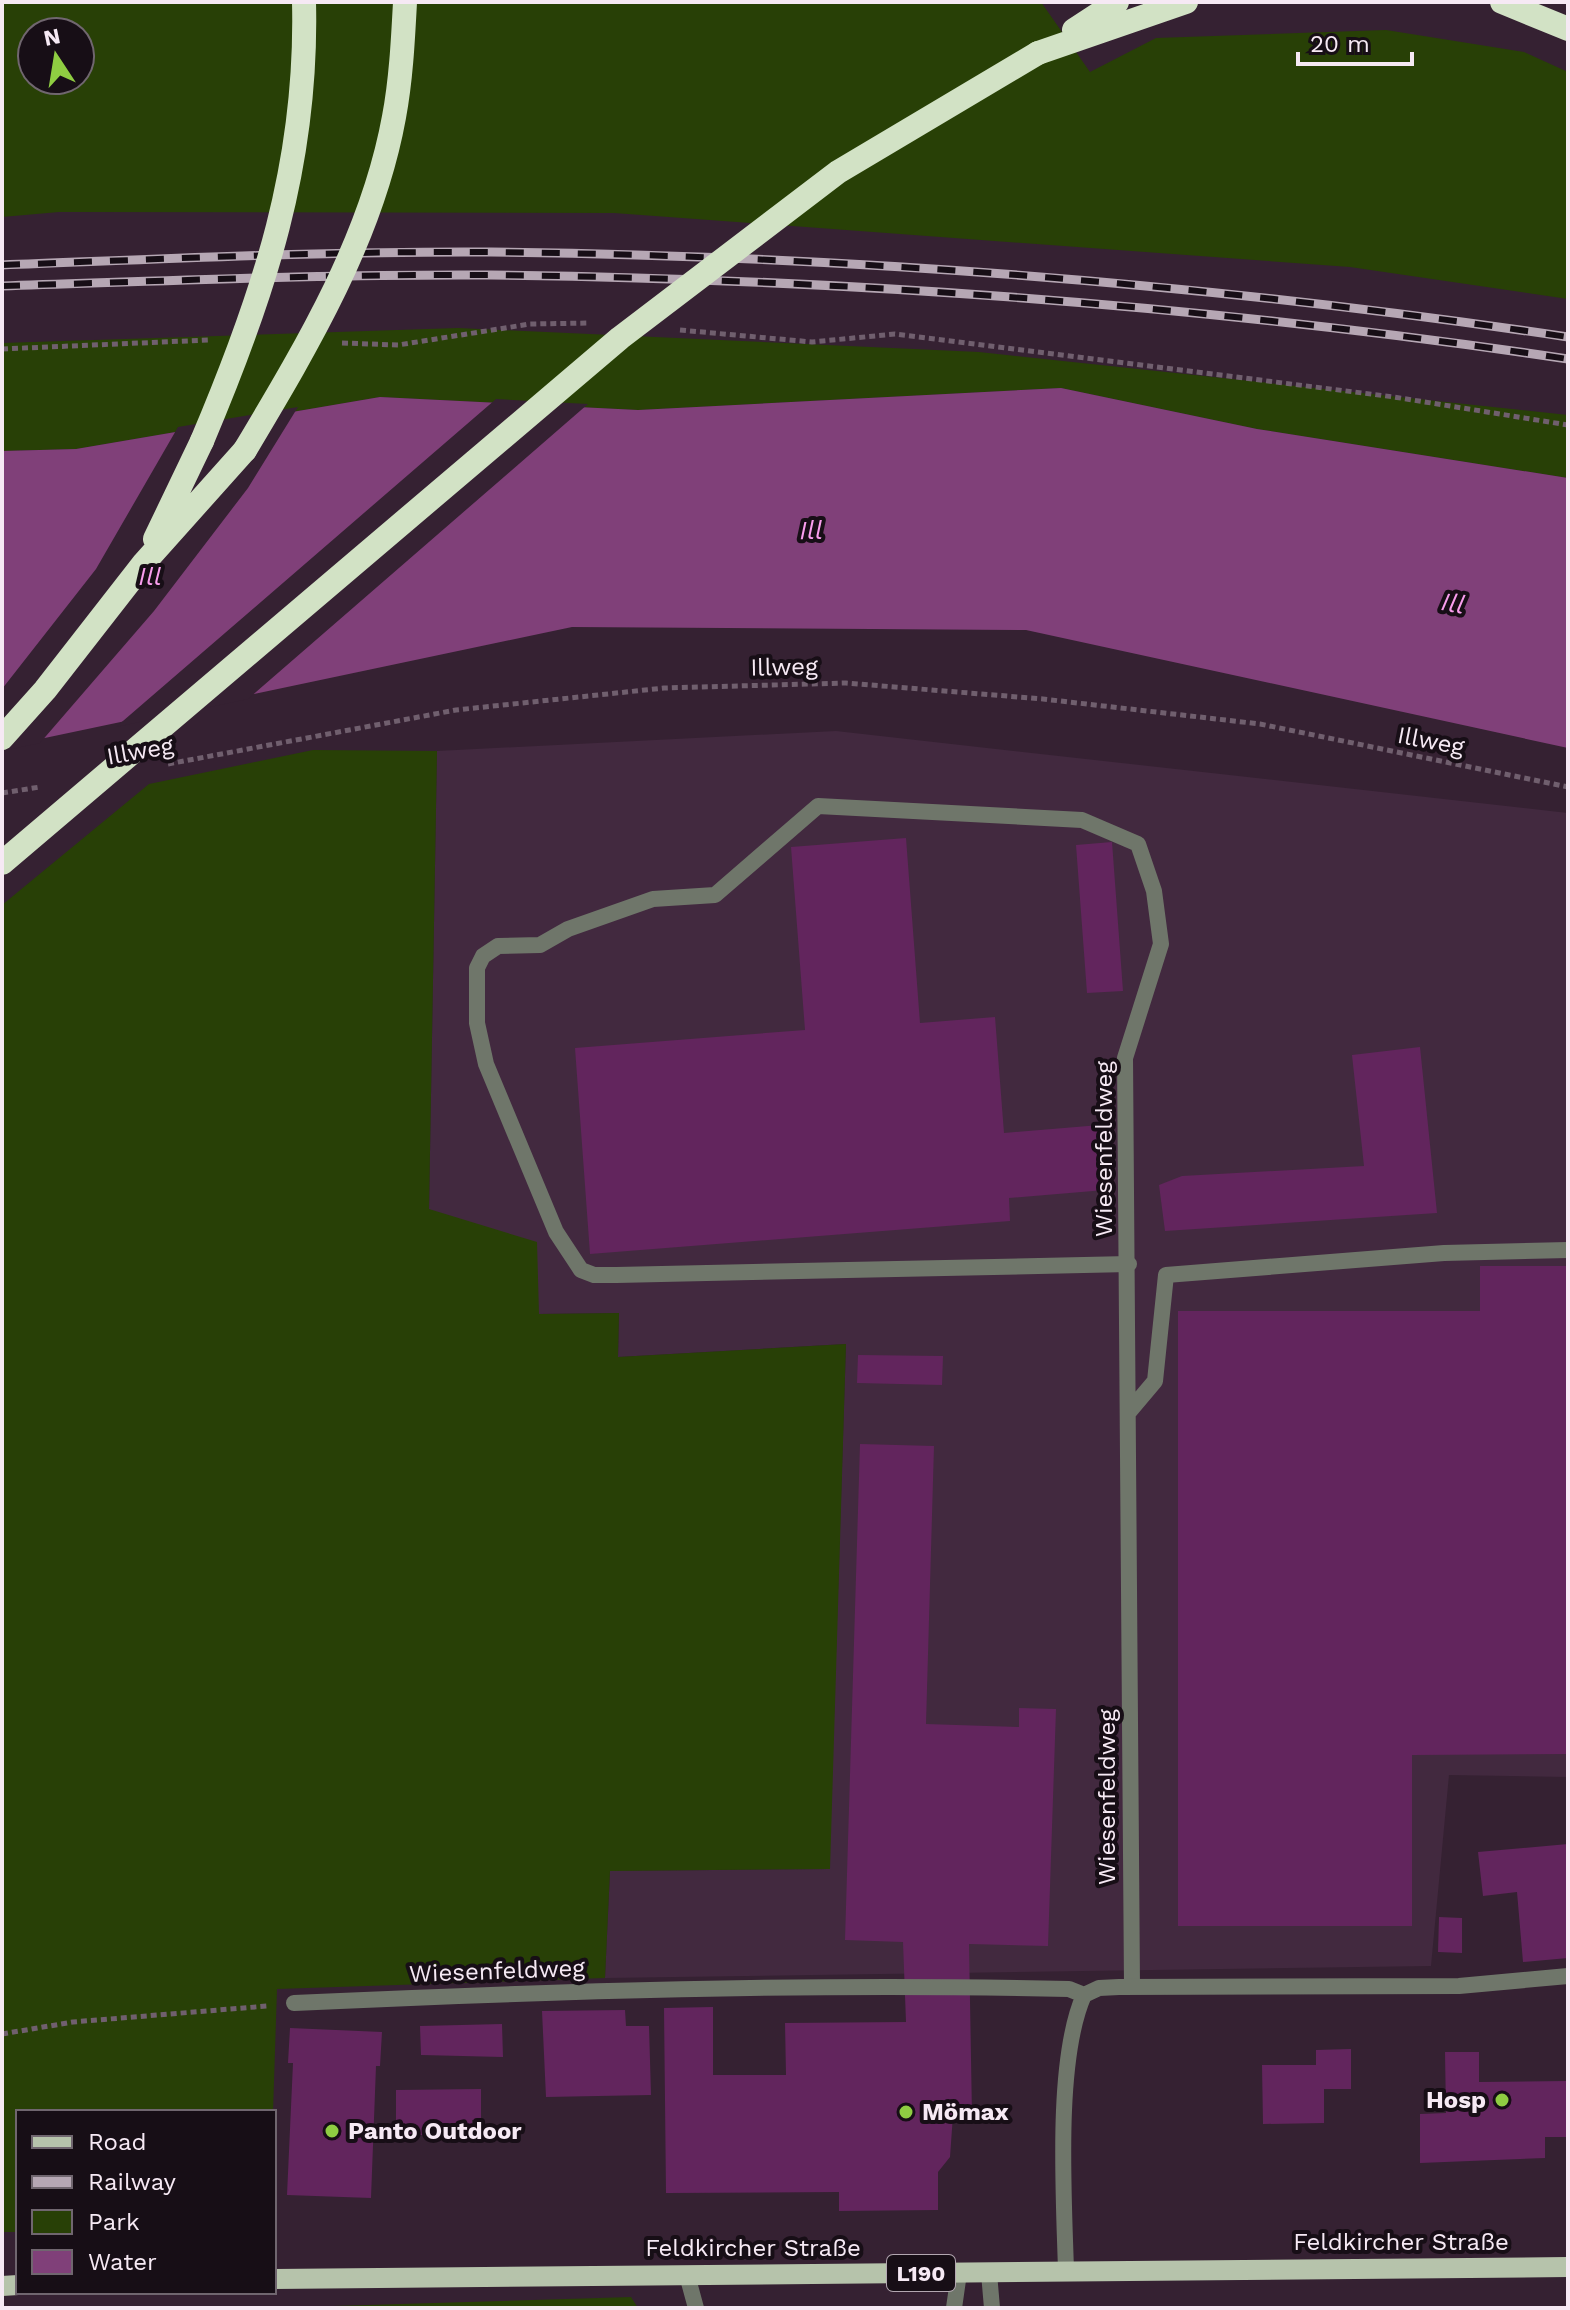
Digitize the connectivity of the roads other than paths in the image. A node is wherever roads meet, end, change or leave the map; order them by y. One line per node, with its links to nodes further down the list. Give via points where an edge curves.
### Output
1 (304, 2): 8 (highway, bridge, via 295,150 279,229 247,335)
2 (405, 2): 8 (highway, bridge, via 394,118 354,250 303,353 245,450)
3 (1117, 2): 7 (highway)
4 (1186, 2): 7 (highway)
5 (1502, 2): 6 (highway)
6 (1568, 29)
7 (1038, 53): 10 (highway, bridge, via 838,172 620,338)
8 (144, 563): 9 (highway)
9 (2, 738)
10 (2, 863)
11 (1568, 1250): 13 (street, via 1444,1253 1166,1275 1155,1381)
12 (1129, 1264): 12 (street, Wiesenfeldweg, via 1125,1058 1161,944 1154,891 1138,844 1082,820 818,806 715,895 653,899 568,929 540,945 498,946 477,968 477,1023 486,1064 556,1232 581,1270 616,1275); 13 (street, Wiesenfeldweg)
13 (1128, 1413): 15 (street, Wiesenfeldweg)
14 (1568, 1976): 15 (street, Wiesenfeldweg, via 1459,1986)
15 (1132, 1986): 16 (street, Wiesenfeldweg, via 1099,1988)
16 (1084, 1995): 17 (street, Wiesenfeldweg, via 1069,1989 857,1986); 19 (street, via 1076,2012 1067,2072)
17 (294, 2003)
18 (1568, 2267): 19 (main road, Feldkircher Straße / L190)
19 (1066, 2271): 21 (main road, Feldkircher Straße / L190)
20 (959, 2273): 21 (main road, Feldkircher Straße / L190); 22 (main road, Feldkircher Straße / L190); 25 (street)
21 (989, 2273): 26 (street)
22 (687, 2275): 23 (main road, Feldkircher Straße / L190); 24 (street)
23 (276, 2279)
24 (696, 2308)
25 (954, 2308)
26 (992, 2308)

